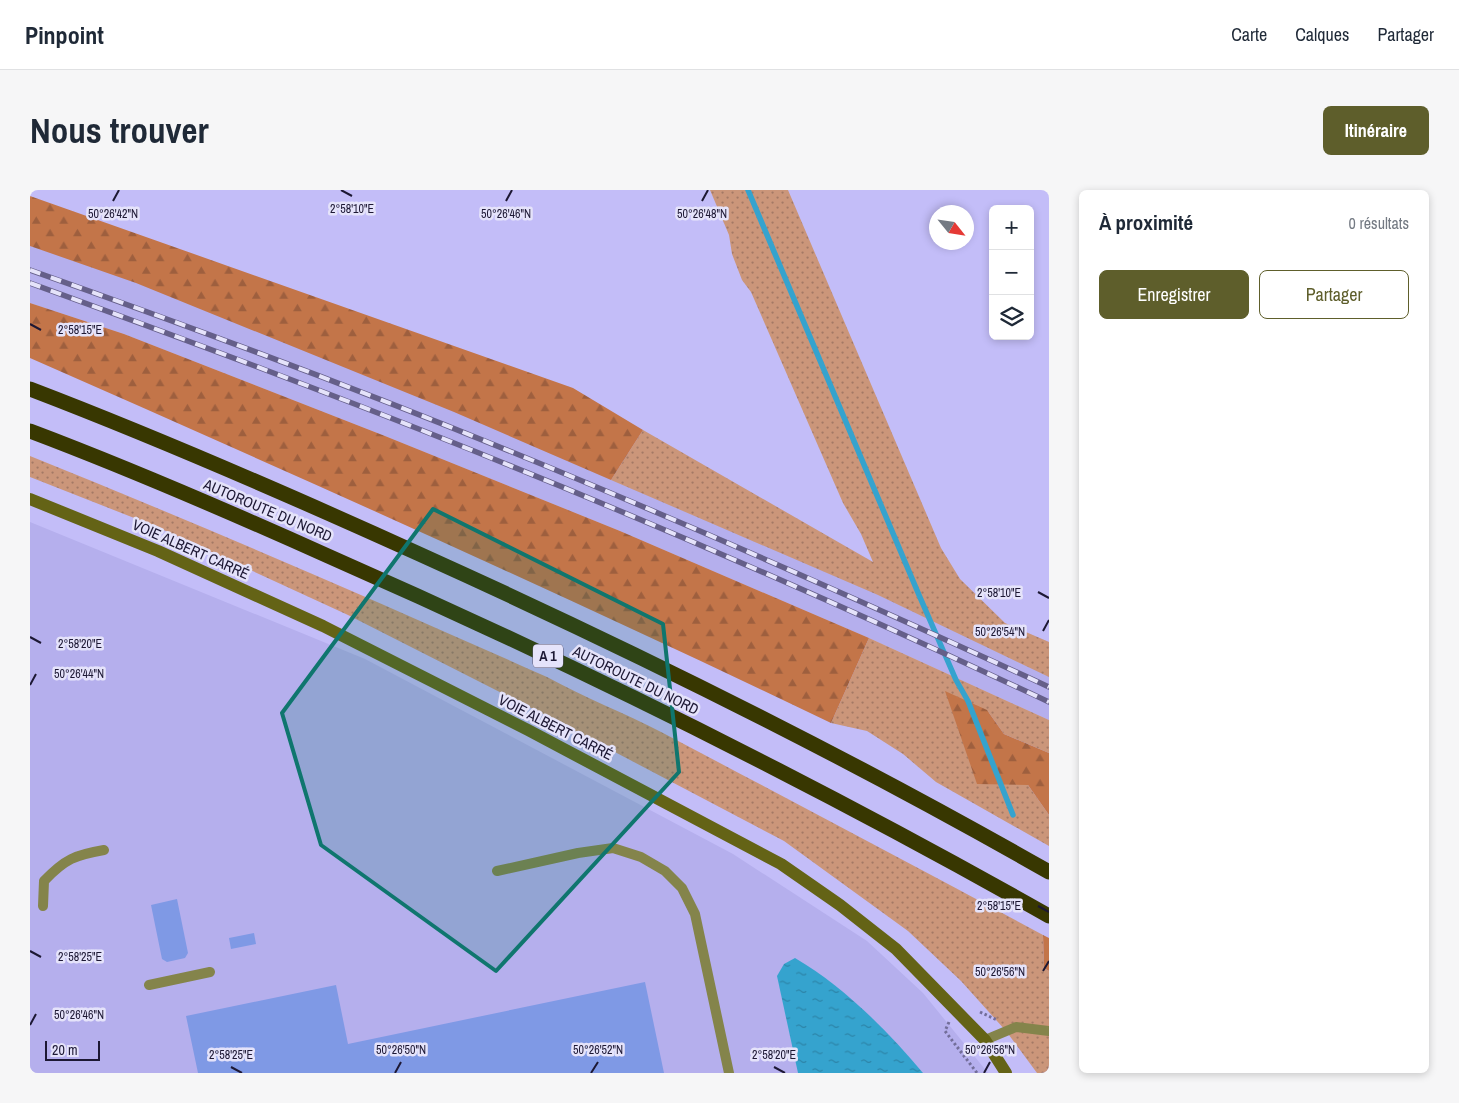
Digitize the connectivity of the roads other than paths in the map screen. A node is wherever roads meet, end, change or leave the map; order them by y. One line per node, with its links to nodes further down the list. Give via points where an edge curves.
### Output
1 (30, 389): 6 (highway, AUTOROUTE DU NORD / A 1, via 313,506 567,622 828,752)
2 (30, 431): 8 (highway, AUTOROUTE DU NORD / A 1, via 266,528 543,654 793,776)
3 (30, 499): 12 (street, VOIE ALBERT CARRÉ, via 158,551 323,626 781,864 896,949)
4 (104, 850): 7 (lane, via 80,854 60,864 44,880)
5 (497, 871): 13 (lane, via 613,848 641,857 665,871 682,888 695,914)
6 (1049, 872)
7 (43, 906)
8 (1049, 916)
9 (210, 972): 10 (lane)
10 (149, 985)
11 (1049, 1031): 12 (lane, via 1016,1027)
12 (984, 1040): 14 (street, VOIE ALBERT CARRÉ)
13 (730, 1073)
14 (1006, 1073)

